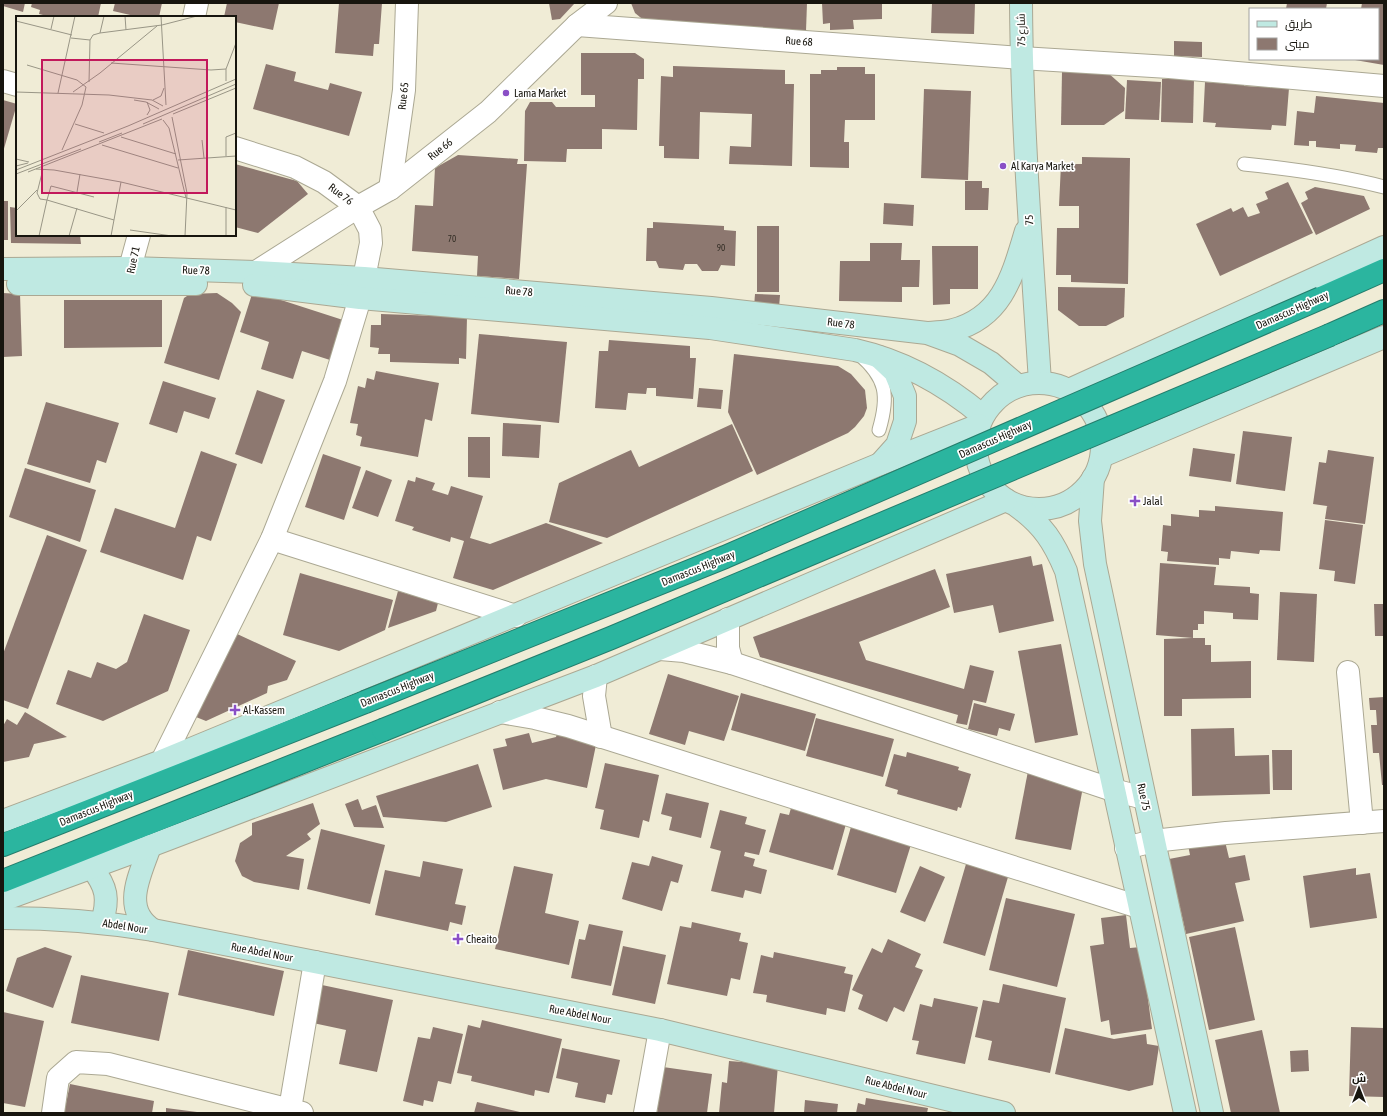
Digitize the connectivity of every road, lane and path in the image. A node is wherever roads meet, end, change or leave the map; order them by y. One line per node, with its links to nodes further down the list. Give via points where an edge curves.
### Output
1 (198, 3): 5 (street)
2 (407, 3): 14 (street, Rue 65, via 404,90)
3 (606, 3): 6 (street, Rue 66)
4 (1021, 3): 7 (street, شارع 75)
5 (194, 16)
6 (577, 25): 7 (street, Rue 68); 14 (street, Rue 66, via 488,112)
7 (1021, 58): 10 (street, Rue 68, via 1168,67); 16 (street, 75)
8 (3, 81): 9 (street)
9 (16, 86)
10 (1384, 86)
11 (236, 148): 15 (street, Rue 76, via 295,167 324,182)
12 (1244, 164): 13 (lane, via 1354,179)
13 (1384, 187)
14 (390, 189): 15 (street, Rue 66)
15 (358, 207): 21 (street, Rue 66); 24 (street, Rue 76, via 370,230 371,242)
16 (1029, 219): 27 (street, via 1012,278 998,301 978,319 954,330); 31 (street, 75)
17 (139, 236): 22 (street, Rue 71)
18 (1384, 247): 33 (street)
19 (3, 269): 22 (street, Rue 78)
20 (1384, 270): 58 (highway, Damascus Highway, bridge, via 725,557)
21 (256, 272): 22 (street, Rue 78); 24 (street, Rue 78)
22 (129, 276): 23 (street); 24 (street)
23 (3, 284)
24 (362, 288): 26 (street); 40 (street, Rue 76, via 335,382)
25 (1384, 311): 62 (highway, bridge, via 611,638)
26 (711, 318): 27 (street, Rue 78); 29 (street)
27 (927, 333): 32 (street, Rue 78, via 960,345 991,362)
28 (1384, 337): 36 (street)
29 (855, 350): 30 (street); 35 (lane, via 872,365 883,386 885,409)
30 (876, 355): 34 (street, via 905,365 933,379 959,396); 37 (street, via 895,372 904,396 905,409 905,421 897,445)
31 (1040, 382): 32 (street); 33 (street)
32 (1018, 386): 34 (street, via 998,398)
33 (1069, 390): 36 (street, via 1089,406 1096,418 1102,436)
34 (981, 420): 37 (street); 39 (street, via 976,437 977,462 988,483)
35 (880, 430)
36 (1102, 456): 38 (street)
37 (880, 464): 43 (street)
38 (1093, 478): 39 (street, via 1077,497 1066,503 1042,509); 41 (street, Rue 75, via 1090,521)
39 (1011, 503): 42 (street, via 1033,518 1048,534); 44 (street)
40 (272, 539): 43 (street); 51 (street, Rue 76)
41 (1095, 564): 42 (street, via 1084,560 1073,562); 53 (street, Rue 75)
42 (1066, 571): 52 (street)
43 (516, 616): 51 (street)
44 (728, 619): 45 (street); 46 (street, via 728,648)
45 (660, 649): 46 (street, via 684,651); 48 (street)
46 (732, 663): 52 (street)
47 (1348, 672): 56 (street)
48 (596, 676): 49 (street); 50 (street, via 594,696)
49 (500, 712): 50 (street, via 534,718); 59 (street)
50 (601, 736): 64 (street)
51 (162, 761): 54 (street)
52 (1113, 790): 53 (street); 60 (street)
53 (1144, 798): 57 (street, Rue 75)
54 (3, 821)
55 (1384, 821): 56 (street)
56 (1362, 823): 57 (street)
57 (1153, 841): 60 (street); 75 (street, Rue 75)
58 (3, 845)
59 (150, 846): 61 (street); 67 (street, Abdel Nour, via 137,882 135,898 142,921)
60 (1126, 848): 64 (street)
61 (92, 868): 63 (street); 66 (street, via 101,879 106,893 107,908)
62 (3, 881)
63 (3, 900)
64 (1139, 907): 74 (street)
65 (3, 918): 66 (street, Abdel Nour)
66 (102, 922): 67 (street, Abdel Nour)
67 (153, 930): 68 (street, Rue Abdel Nour)
68 (315, 962): 69 (street, Rue Abdel Nour); 70 (street)
69 (660, 1030): 72 (street); 73 (street, Rue Abdel Nour)
70 (296, 1111): 71 (street, via 108,1064 76,1062 58,1078)
71 (53, 1113)
72 (646, 1113)
73 (1004, 1113)
74 (1185, 1113)
75 (1212, 1113)

